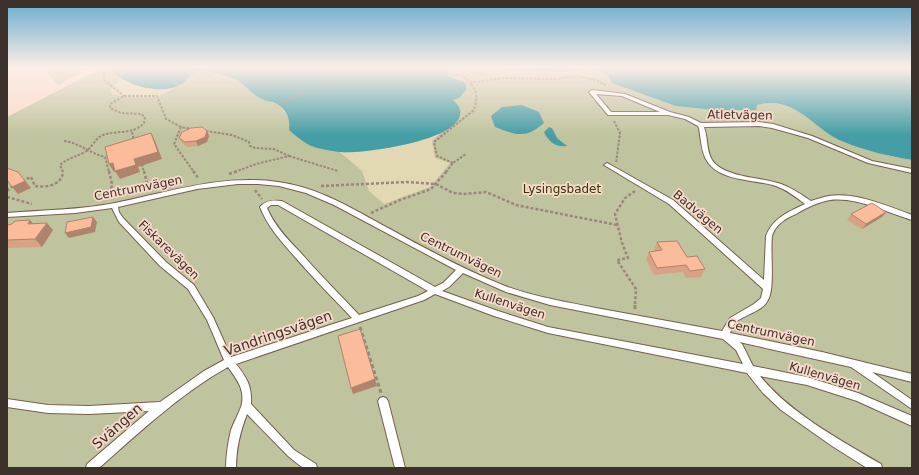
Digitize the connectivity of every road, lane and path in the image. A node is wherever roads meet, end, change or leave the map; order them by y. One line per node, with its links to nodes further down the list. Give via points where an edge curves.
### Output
1 (117, 90): 6 (path)
2 (476, 90): 21 (path, via 472,113 434,142 437,156)
3 (611, 90): 5 (path)
4 (305, 92): 7 (path)
5 (616, 94): 8 (lane); 9 (lane, via 592,92)
6 (124, 96): 11 (path, via 157,96 166,119); 14 (path, via 110,104 110,108 121,113 141,114 144,117 145,122 142,126)
7 (280, 105)
8 (668, 113): 9 (lane); 10 (lane)
9 (610, 114): 23 (path, via 620,133)
10 (700, 125): 25 (lane, Atletvägen, via 760,124 791,130 870,162); 33 (lane, Atletvägen, via 710,161 719,170 780,185)
11 (181, 127): 12 (path); 28 (path, via 174,144)
12 (195, 129)
13 (203, 130): 19 (path, via 232,135 249,142 250,146 255,148 274,149)
14 (132, 132): 16 (path); 17 (path, via 110,133 94,140)
15 (64, 141): 17 (path, via 74,142)
16 (135, 145)
17 (88, 149): 31 (path, via 84,153 70,156 60,165 65,174 56,184 38,187 31,177 12,185); 34 (path, via 91,153 105,157 107,161 112,184)
18 (466, 154): 21 (path)
19 (289, 156): 24 (path); 26 (path)
20 (142, 164): 32 (path)
21 (453, 164): 27 (path)
22 (607, 165): 23 (lane, Badvägen)
23 (615, 170): 29 (lane, Badvägen)
24 (338, 171)
25 (912, 171)
26 (222, 176)
27 (436, 184): 30 (path, via 408,182); 36 (path, via 431,189 392,203); 38 (path, via 453,192 486,192 516,205)
28 (204, 186): 34 (lane, Centrumvägen); 36 (lane, Centrumvägen, via 239,181 279,184 306,191)
29 (642, 186): 38 (path, via 625,198 620,205 615,214); 40 (lane, Badvägen, via 684,212)
30 (314, 187)
31 (7, 191)
32 (150, 193)
33 (810, 204): 37 (lane, via 831,198 858,201); 40 (lane, via 790,214 772,228 769,236)
34 (111, 206): 35 (lane, Centrumvägen); 46 (lane, Fiskarevägen, via 163,264 191,287 210,319)
35 (7, 215)
36 (364, 217): 39 (lane, Centrumvägen)
37 (912, 218)
38 (617, 225): 43 (path, via 628,258 617,260 636,289)
39 (461, 270): 41 (lane, Vandringsvägen, via 446,285); 43 (lane, Centrumvägen, via 504,288 544,300)
40 (767, 288): 44 (lane, via 765,300 733,320)
41 (435, 291): 42 (lane, Vandringsvägen); 42 (lane, Kullenvägen, via 280,203 266,203 263,211 276,229); 47 (lane, Kullenvägen, via 548,330)
42 (358, 319): 46 (lane, Vandringsvägen); 49 (path)
43 (635, 319): 44 (lane, Centrumvägen)
44 (724, 335): 45 (lane, Centrumvägen); 47 (lane, via 740,347)
45 (850, 361): 48 (lane, Centrumvägen); 51 (lane)
46 (229, 362): 52 (lane, Vandringsvägen, via 207,374); 53 (lane, Fiskarevägen, via 244,380)
47 (750, 370): 54 (lane, Kullenvägen, via 808,381 834,389); 59 (lane, via 764,389 784,407 829,439)
48 (912, 378)
49 (383, 402): 58 (lane)
50 (7, 403): 52 (lane, via 48,409 82,410)
51 (912, 405)
52 (162, 406): 55 (lane, Svängen)
53 (246, 406): 56 (lane, Fiskarevägen, via 236,430); 57 (lane, via 291,453)
54 (912, 422)
55 (91, 468)
56 (231, 468)
57 (312, 468)
58 (400, 468)
59 (877, 468)

